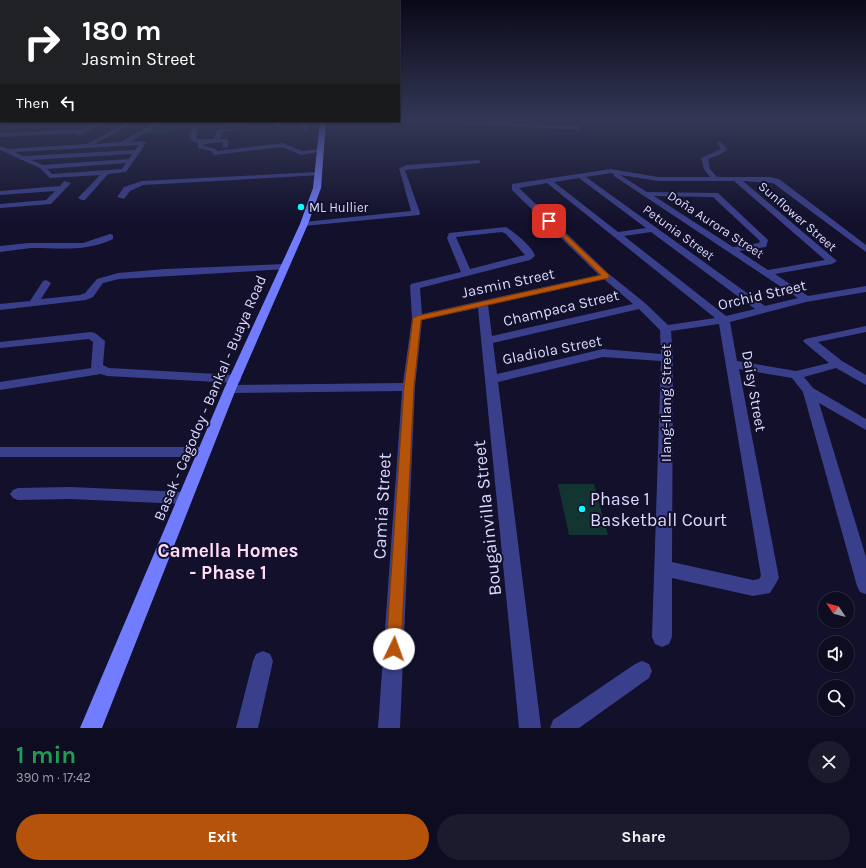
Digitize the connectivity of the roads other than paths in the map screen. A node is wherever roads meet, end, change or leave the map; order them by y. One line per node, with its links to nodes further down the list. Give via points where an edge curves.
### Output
1 (14, 155): 6 (street)
2 (80, 155): 6 (street)
3 (135, 155): 7 (street)
4 (320, 155): 12 (street, Basak - Cagodoy - Bankal - Buaya Road)
5 (713, 155): 15 (street, via 704,158 707,169)
6 (21, 158): 9 (street)
7 (131, 161): 9 (street); 11 (street, via 124,171)
8 (478, 162): 22 (street, via 401,169 416,213)
9 (42, 167): 11 (street, via 50,176)
10 (611, 171): 13 (street); 15 (street, via 658,179); 18 (street, Doña Aurora Street)
11 (106, 172): 20 (street)
12 (319, 174): 19 (street, via 142,183 127,189); 22 (street, Basak - Cagodoy - Bankal - Buaya Road, via 317,188)
13 (579, 174): 16 (street); 23 (street, Petunia Street)
14 (735, 178): 15 (street); 27 (street, via 770,179); 30 (street, Sunflower Street, via 832,261)
15 (715, 179)
16 (547, 180): 24 (street); 32 (street, Ilang-Ilang Street, via 515,188)
17 (0, 193): 21 (street, via 64,186 46,202)
18 (646, 194): 28 (street, Doña Aurora Street); 28 (street, via 715,195 764,240 763,245)
19 (121, 197)
20 (82, 198)
21 (0, 206)
22 (304, 224): 29 (street, Basak - Cagodoy - Bankal - Buaya Road)
23 (654, 230): 24 (street); 40 (street, Petunia Street)
24 (616, 235): 42 (street)
25 (110, 237): 26 (street, via 76,248)
26 (0, 248)
27 (866, 249)
28 (732, 250): 30 (street, Doña Aurora Street)
29 (285, 267): 36 (street, via 118,276 100,281 89,295 82,298); 55 (street, Basak - Cagodoy - Bankal - Buaya Road)
30 (767, 273): 35 (street, Doña Aurora Street)
31 (467, 274): 31 (street, via 527,258 530,253 510,232 503,229 452,235 451,238); 41 (street, Camia Street, via 415,286)
32 (606, 276): 37 (street, Jasmin Street); 38 (street, Ilang-Ilang Street)
33 (46, 283): 36 (street)
34 (866, 289): 35 (street, Orchid Street)
35 (806, 299): 40 (street, Orchid Street)
36 (33, 304): 39 (street)
37 (483, 304): 41 (street, Jasmin Street); 45 (street, Bougainvilla Street)
38 (641, 305): 44 (street, Ilang-Ilang Street); 45 (street, Champaca Street)
39 (0, 307)
40 (763, 310): 42 (street, Orchid Street)
41 (417, 318): 57 (street, Camia Street)
42 (724, 320): 44 (street, Orchid Street); 48 (street, Daisy Street)
43 (866, 328): 49 (street, via 809,341)
44 (665, 329): 47 (street, Ilang-Ilang Street)
45 (487, 341): 53 (street, Bougainvilla Street)
46 (0, 345): 50 (street, via 91,335 99,340 97,368)
47 (667, 358): 53 (street, Gladiola Street, via 603,353); 64 (street, Ilang-Ilang Street)
48 (733, 364): 52 (street); 64 (street, Daisy Street, via 770,578 764,587 753,588)
49 (838, 364): 51 (street); 52 (street)
50 (101, 370): 55 (street); 56 (street)
51 (861, 373): 54 (street)
52 (796, 375): 58 (street)
53 (492, 379): 72 (street, Bougainvilla Street)
54 (866, 382)
55 (232, 384): 57 (street); 61 (street, Basak - Cagodoy - Bankal - Buaya Road)
56 (0, 386)
57 (409, 387): 71 (street, Camia Street)
58 (809, 391): 59 (street); 65 (street)
59 (866, 425)
60 (0, 452): 61 (street)
61 (203, 452): 63 (street, Basak - Cagodoy - Bankal - Buaya Road)
62 (18, 494): 63 (street, via 70,493)
63 (184, 498): 69 (street, Basak - Cagodoy - Bankal - Buaya Road)
64 (664, 568): 66 (street, Ilang-Ilang Street)
65 (866, 586)
66 (662, 637)
67 (263, 661): 70 (street)
68 (642, 671): 73 (street)
69 (91, 728)
70 (247, 728)
71 (389, 728)
72 (530, 728)
73 (561, 728)

